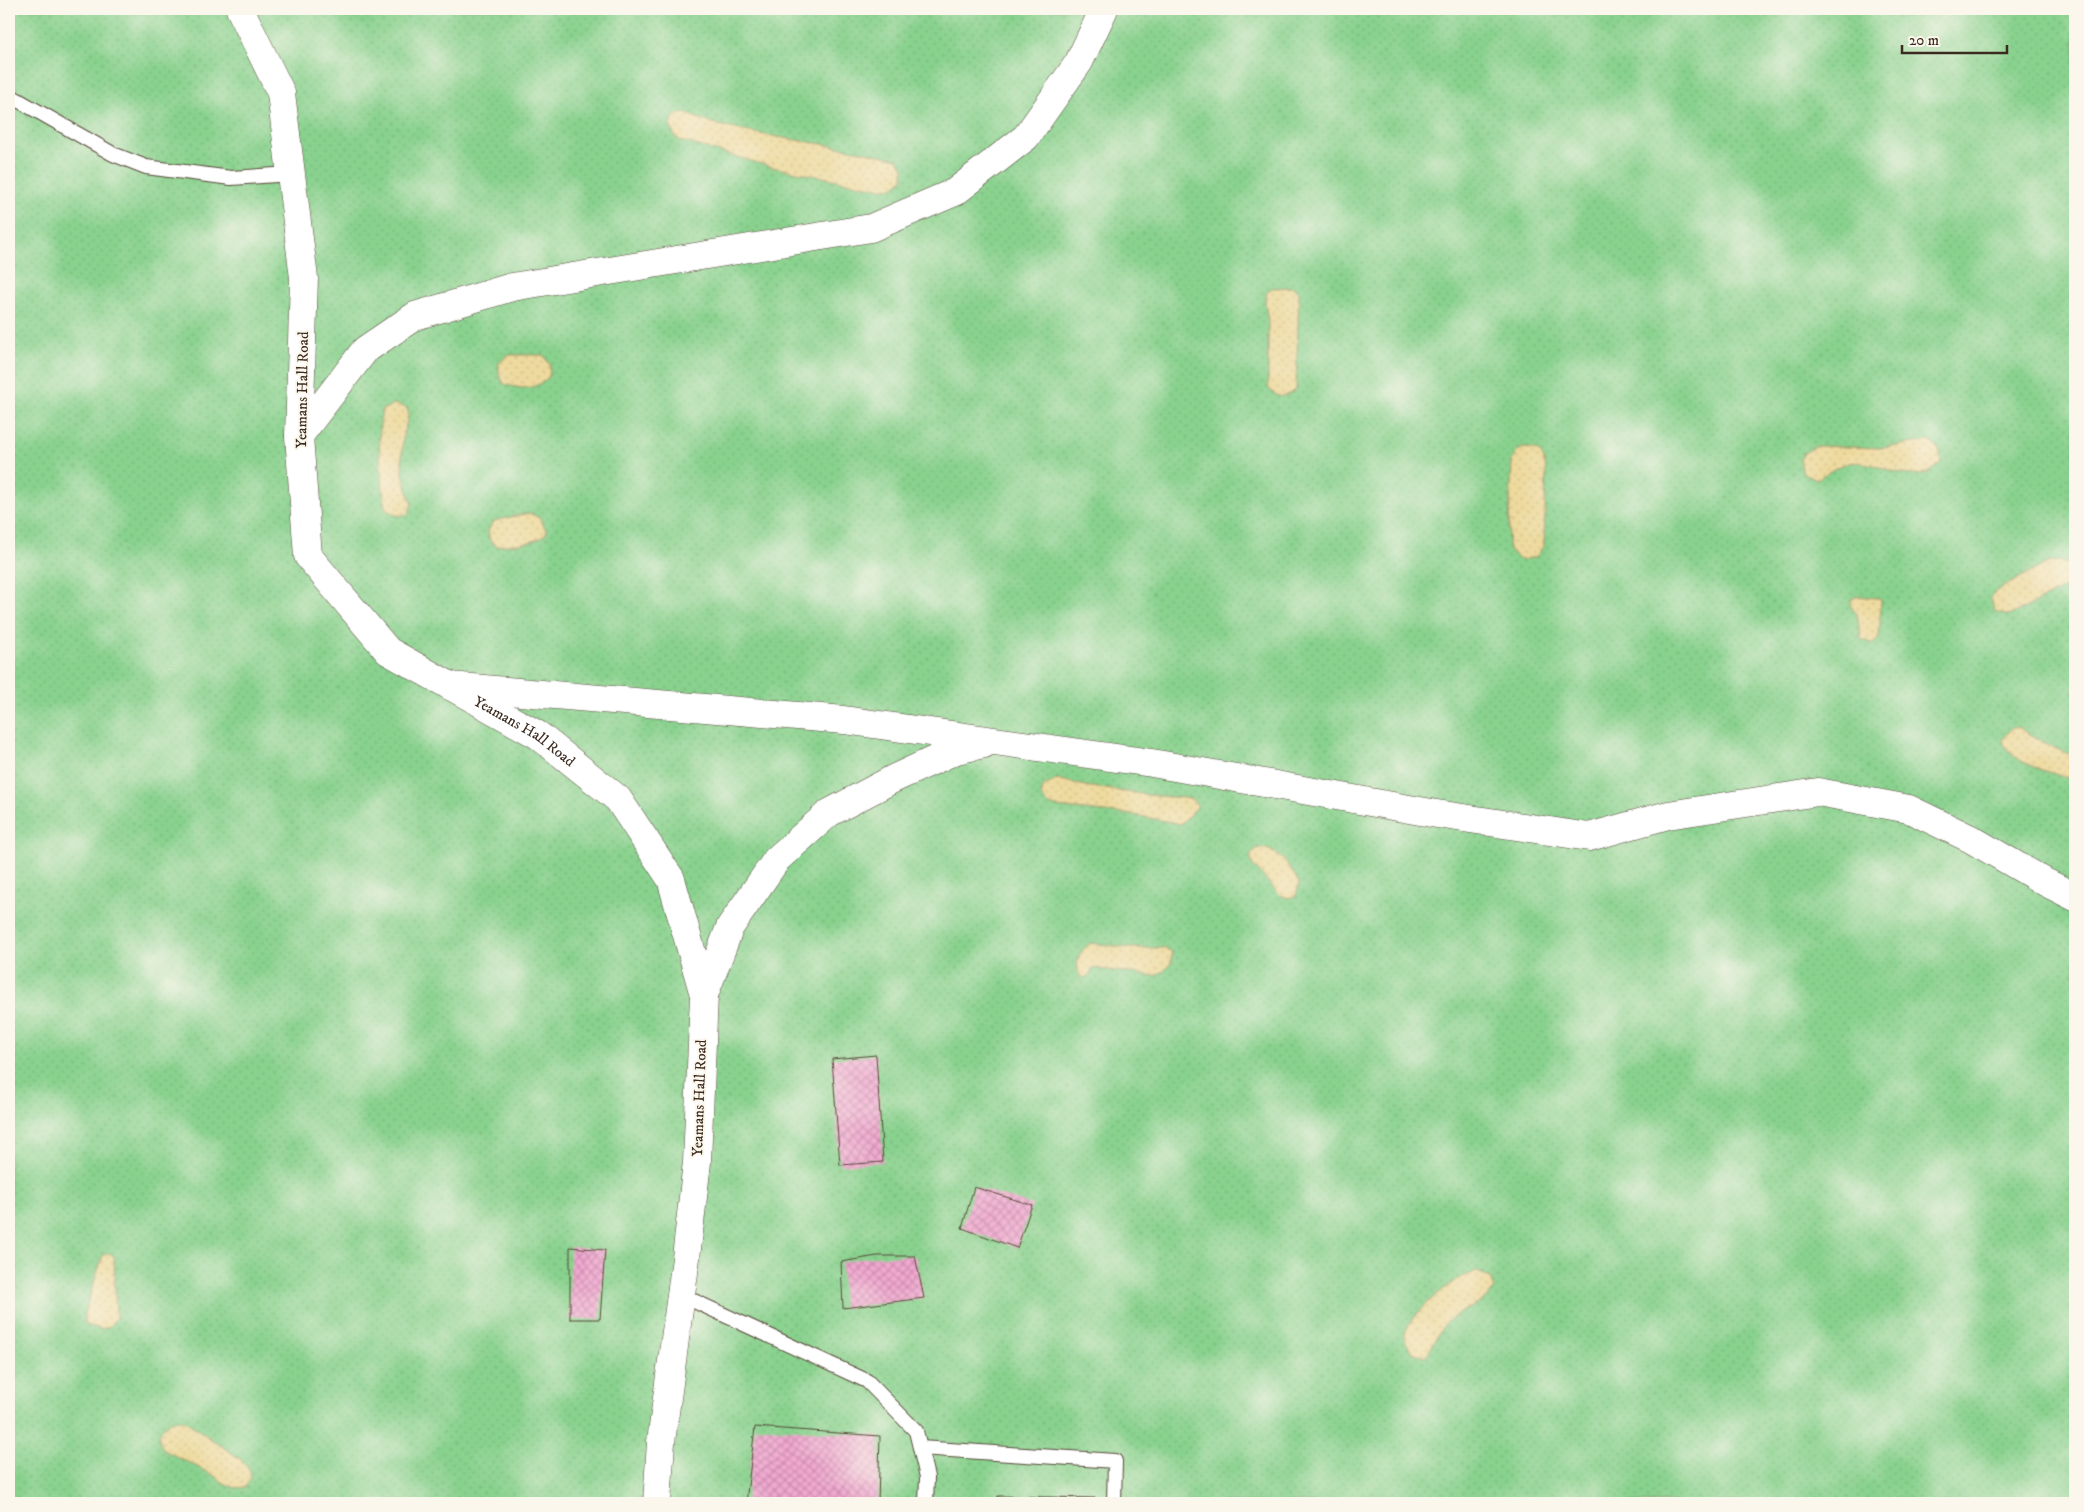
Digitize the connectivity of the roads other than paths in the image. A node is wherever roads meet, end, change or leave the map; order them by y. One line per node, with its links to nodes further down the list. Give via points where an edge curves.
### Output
1 (240, 9): 4 (street, Yeamans Hall Road, via 281,93)
2 (1104, 9): 5 (street, via 1079,62 1026,137 955,192 871,228 512,287 415,316 365,350)
3 (9, 94): 4 (lane, via 112,154 146,167 231,178)
4 (291, 174): 5 (street, Yeamans Hall Road, via 304,278)
5 (299, 436): 6 (street, Yeamans Hall Road, via 308,556 388,652)
6 (450, 686): 7 (street, via 844,720); 9 (street, Yeamans Hall Road, via 538,735 618,799 671,879)
7 (999, 742): 8 (street, via 1152,763 1438,814 1589,837 1668,815 1818,792 1909,809 1971,839); 9 (street, via 956,750 829,813 777,859 730,927)
8 (2075, 897)
9 (704, 995): 10 (street, Yeamans Hall Road, via 697,1162)
10 (681, 1295): 11 (lane, via 867,1381 916,1432); 12 (street, Yeamans Hall Road, via 661,1442)
11 (920, 1448): 13 (lane, via 928,1477); 14 (lane, via 1115,1461)
12 (657, 1503)
13 (926, 1503)
14 (1114, 1503)

